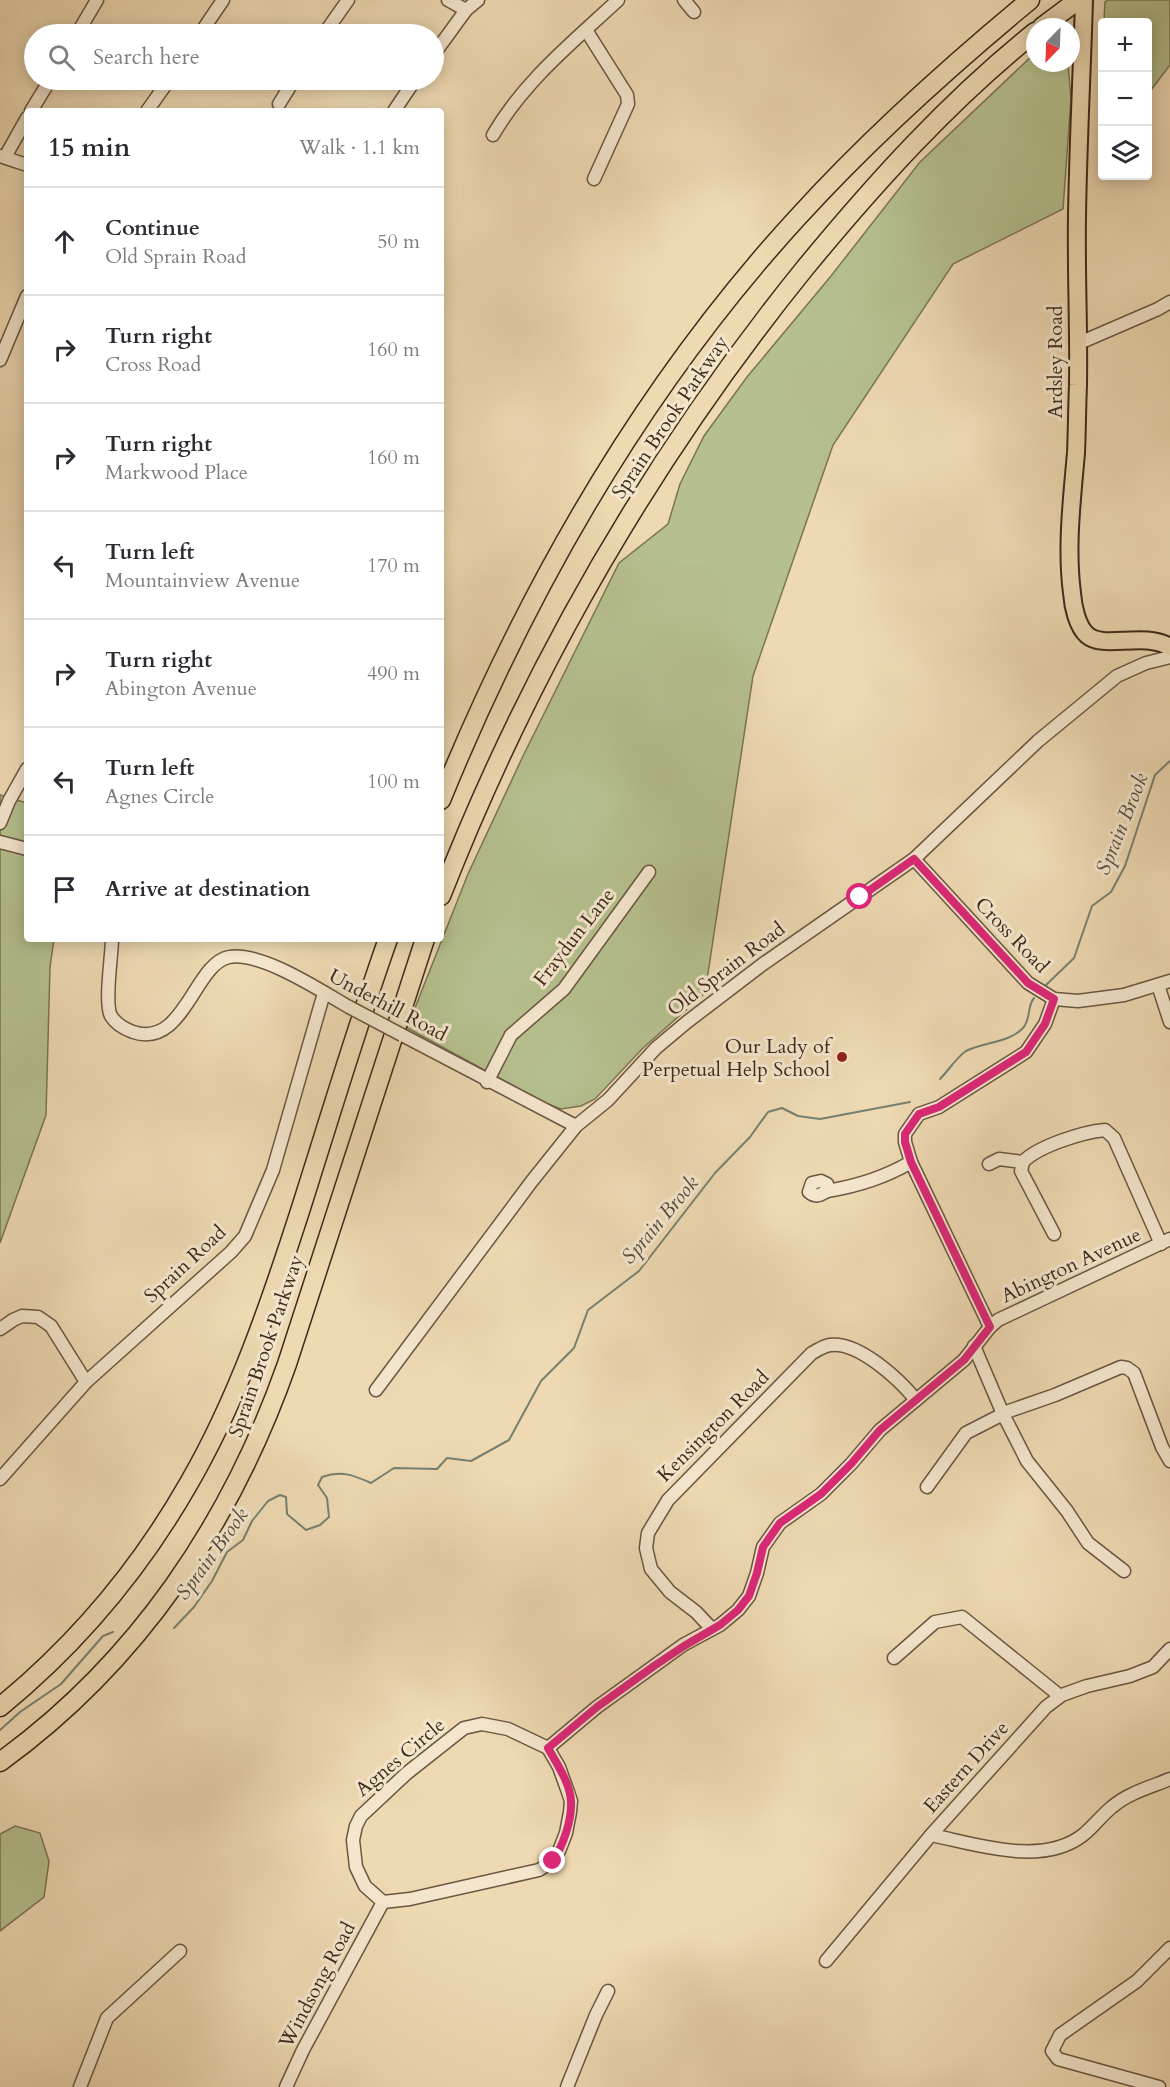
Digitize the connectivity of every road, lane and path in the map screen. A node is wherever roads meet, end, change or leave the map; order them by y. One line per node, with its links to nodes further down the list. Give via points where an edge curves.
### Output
1 (97, 0): 13 (street)
2 (223, 0): 14 (street)
3 (348, 0): 15 (street)
4 (448, 0): 10 (street)
5 (478, 0): 10 (street)
6 (618, 0): 16 (street)
7 (684, 0): 11 (street)
8 (1030, 0): 39 (highway, Sprain Brook Parkway, via 924,92 827,186 758,263 681,360 627,436 563,543 506,653)
9 (1082, 3): 12 (highway); 34 (main road, Ardsley Road)
10 (466, 10): 17 (street)
11 (694, 12)
12 (1057, 18)
13 (83, 24)
14 (207, 24)
15 (331, 24)
16 (586, 30): 28 (street, via 514,102); 31 (street, via 627,95 628,104)
17 (444, 40)
18 (1026, 40): 45 (highway, Sprain Brook Parkway, via 963,95 877,184 784,295 704,403 619,532 558,641 494,770)
19 (44, 90): 24 (street)
20 (162, 90): 25 (street)
21 (288, 90): 23 (street)
22 (409, 90): 26 (street)
23 (279, 104)
24 (33, 108)
25 (149, 108)
26 (396, 108)
27 (24, 123): 29 (street)
28 (493, 135)
29 (2, 156): 30 (street)
30 (24, 164)
31 (594, 179)
32 (1170, 302): 34 (street)
33 (24, 303): 35 (street)
34 (1077, 344): 36 (main road, Ardsley Road, via 1070,564 1077,616 1086,634 1095,640 1142,639)
35 (0, 360)
36 (1170, 647)
37 (1170, 657): 43 (street, Old Sprain Road, via 1117,676 1038,741)
38 (24, 774): 40 (street)
39 (444, 793)
40 (0, 823)
41 (0, 842): 42 (street)
42 (24, 848)
43 (914, 859): 51 (street, Cross Road, via 1028,983); 54 (street, Old Sprain Road, via 798,938 687,1022 656,1048 608,1100)
44 (649, 872): 53 (street, Fraydun Lane, via 564,989 511,1035)
45 (444, 889)
46 (112, 942): 50 (street, Underhill Road, via 111,1016 134,1033 160,1032 210,971 228,957 244,955 271,965)
47 (387, 942): 76 (highway, Sprain Brook Parkway, via 266,1311 205,1454 174,1509 122,1585 67,1646)
48 (423, 942): 78 (highway, Sprain Brook Parkway, via 287,1364 240,1477 194,1558 138,1632 75,1700)
49 (1164, 983): 51 (street, Cross Road, via 1124,995 1078,1001); 52 (street)
50 (324, 993): 53 (street, Underhill Road, bridge); 64 (street, Sprain Road, via 273,1170 245,1236)
51 (1054, 999): 55 (street, via 1045,1024 1026,1052 939,1107 919,1114 905,1134)
52 (1170, 1022)
53 (487, 1081): 54 (street, Underhill Road)
54 (576, 1125): 65 (street, Old Sprain Road)
55 (911, 1162): 58 (street, via 891,1175); 61 (street)
56 (1023, 1162): 57 (street, via 999,1159); 59 (street, via 1021,1171); 60 (street, via 1039,1150 1092,1131 1105,1131 1114,1138)
57 (989, 1164)
58 (827, 1191)
59 (1054, 1234)
60 (1165, 1242): 61 (street, Abington Avenue)
61 (990, 1327): 63 (street, Abington Avenue)
62 (0, 1329): 64 (street, via 22,1316 38,1317 51,1326)
63 (974, 1346): 66 (street, via 964,1360); 67 (street)
64 (86, 1382): 69 (street, Sprain Road)
65 (376, 1390)
66 (916, 1400): 72 (street, via 880,1430 821,1494 780,1523 763,1547 749,1596 738,1610); 72 (street, Kensington Road, via 905,1386 862,1353 838,1346 822,1347 668,1500 648,1533 646,1548 651,1569 670,1592)
67 (1003, 1414): 68 (street, via 1121,1367 1127,1368 1134,1373); 70 (street, via 966,1433); 71 (street, via 1027,1461 1088,1543)
68 (1170, 1461)
69 (0, 1479)
70 (927, 1487)
71 (1124, 1571)
72 (712, 1629): 77 (street, via 597,1707)
73 (1170, 1649): 75 (street, Eastern Drive, via 1153,1667)
74 (894, 1658): 75 (street, via 935,1622 962,1617)
75 (1060, 1696): 80 (street, Eastern Drive)
76 (0, 1707)
77 (548, 1748): 81 (street, via 571,1801 566,1833 553,1861 539,1870); 81 (street, Agnes Circle, via 498,1726 464,1728 370,1807 356,1826 356,1867 365,1886)
78 (0, 1762)
79 (1170, 1779): 80 (street, via 1126,1798 1082,1836 1050,1849 1008,1851)
80 (931, 1835): 84 (street, Eastern Drive)
81 (383, 1902): 87 (street, Windsong Road)
82 (1170, 1948): 89 (street, via 1137,1981 1056,2039 1052,2051 1058,2059)
83 (180, 1951): 86 (street, via 107,2018)
84 (826, 1961)
85 (608, 1991): 88 (street)
86 (80, 2087)
87 (286, 2087)
88 (567, 2087)
89 (1159, 2087)

